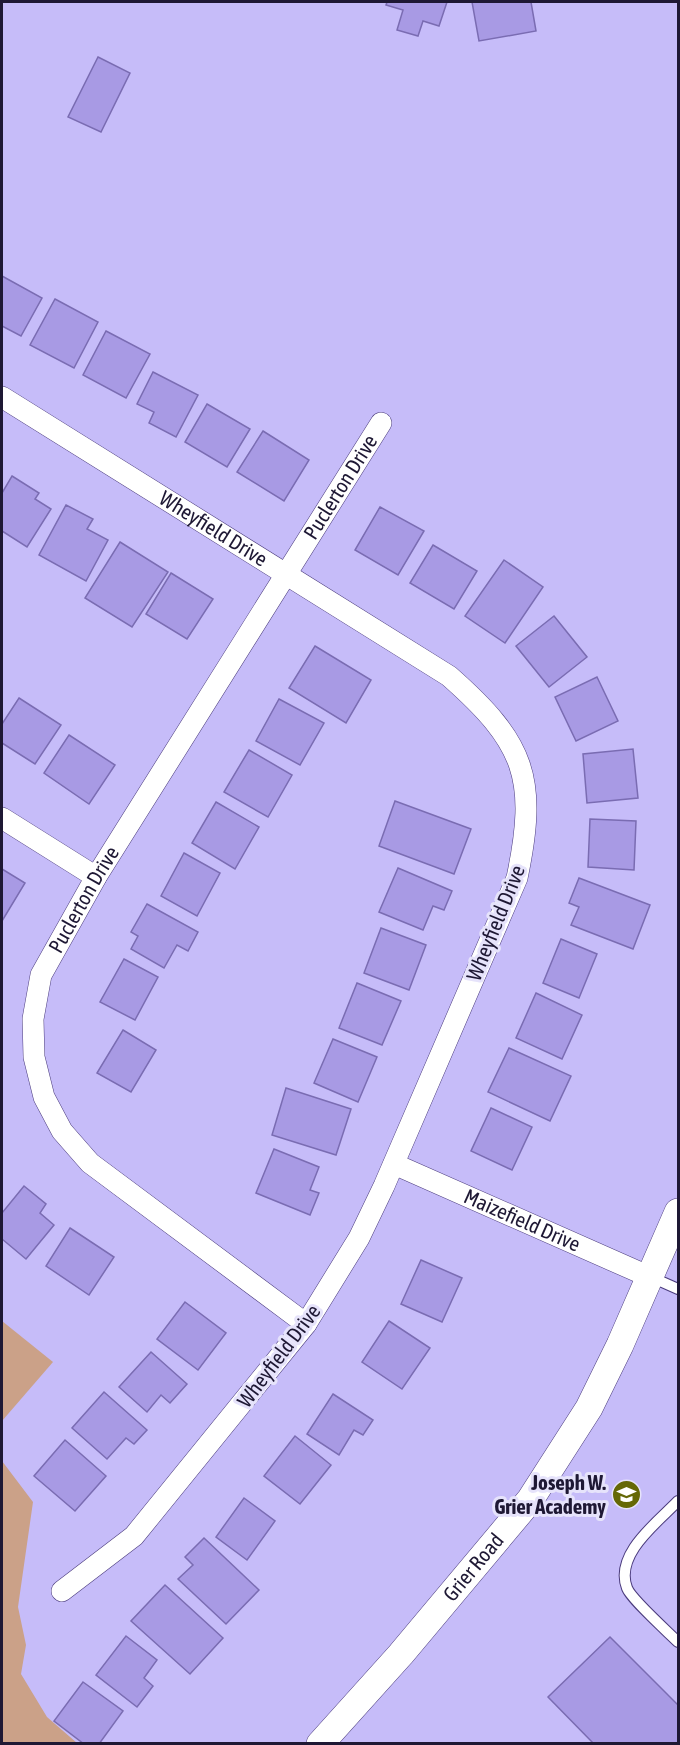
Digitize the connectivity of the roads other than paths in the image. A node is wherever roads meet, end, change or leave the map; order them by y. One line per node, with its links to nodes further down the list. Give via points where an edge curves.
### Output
1 (2, 397): 3 (street, Wheyfield Drive)
2 (381, 423): 3 (street, Puclerton Drive)
3 (285, 575): 5 (street, Puclerton Drive); 6 (street, Wheyfield Drive, via 448,676 485,708 513,747 526,788 527,831 518,878)
4 (2, 818): 5 (street)
5 (96, 877): 10 (street, Puclerton Drive, via 41,975 33,1029 34,1057 44,1097 62,1131 90,1163)
6 (394, 1164): 8 (street, Maizefield Drive); 10 (street, Wheyfield Drive, via 359,1238)
7 (678, 1212): 8 (street, Grier Road)
8 (650, 1277): 9 (lane); 14 (street, Grier Road, via 589,1408 530,1500 401,1654)
9 (678, 1289)
10 (306, 1324): 12 (street, Wheyfield Drive, via 134,1536)
11 (678, 1501): 13 (lane, via 637,1543 624,1568 627,1590)
12 (62, 1591)
13 (678, 1642)
14 (320, 1743)

